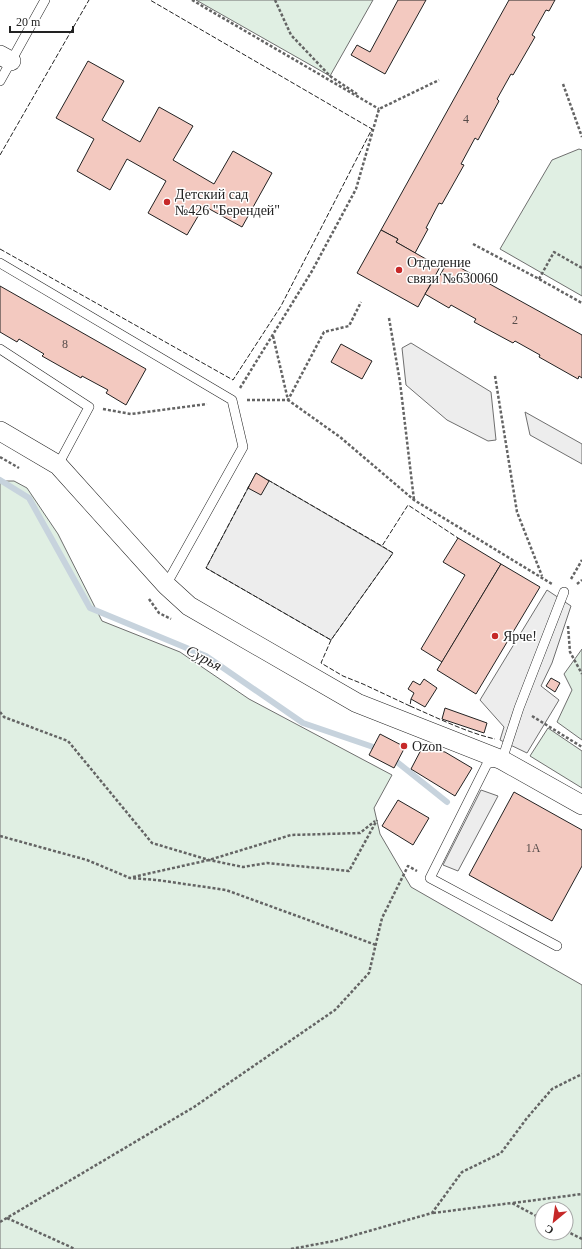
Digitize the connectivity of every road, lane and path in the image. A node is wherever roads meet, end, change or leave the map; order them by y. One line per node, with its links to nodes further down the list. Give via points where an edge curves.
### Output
1 (45, 0): 4 (lane)
2 (192, 0): 8 (path)
3 (275, 0): 8 (path, via 291,35 330,76)
4 (6, 58): 6 (lane)
5 (439, 80): 8 (path)
6 (0, 81)
7 (563, 84): 9 (path)
8 (379, 109): 17 (path, via 356,189 312,271)
9 (582, 138)
10 (473, 244): 13 (path)
11 (0, 263): 20 (lane)
12 (582, 268): 13 (path, via 554,252)
13 (539, 279): 15 (path)
14 (361, 302): 21 (path, via 349,326 324,332)
15 (582, 304)
16 (389, 318): 25 (path, via 400,382)
17 (273, 336): 20 (path); 21 (path)
18 (0, 349): 22 (lane)
19 (495, 376): 27 (path, via 517,512)
20 (232, 400): 21 (path); 22 (path, via 131,414); 28 (lane, via 243,447)
21 (288, 400): 25 (path, via 340,437)
22 (89, 407): 24 (lane)
23 (0, 431): 24 (street)
24 (58, 465): 28 (street)
25 (414, 500): 27 (path)
26 (582, 560): 29 (path)
27 (542, 577): 29 (path)
28 (166, 585): 35 (street, via 189,606 357,704)
29 (564, 592): 32 (lane)
30 (567, 622): 31 (path, via 570,652)
31 (582, 674)
32 (519, 708): 34 (path); 35 (lane)
33 (0, 712): 38 (path, via 4,717 68,741 152,843)
34 (582, 747)
35 (502, 760): 36 (street); 40 (lane, via 487,764)
36 (582, 805)
37 (0, 836): 39 (path, via 87,860)
38 (209, 860): 38 (path, via 243,867 267,863 349,871 377,820 360,833 290,835); 39 (path)
39 (130, 878): 41 (path, via 226,890)
40 (430, 878): 41 (path, via 408,866 382,918); 42 (lane)
41 (376, 946): 48 (path, via 369,973 334,1010 194,1106)
42 (557, 946)
43 (582, 1074): 46 (path, via 552,1088 501,1153 462,1172)
44 (582, 1194): 45 (path)
45 (512, 1203): 46 (path); 47 (path)
46 (432, 1213): 51 (path, via 334,1241)
47 (534, 1215)
48 (6, 1218): 49 (path); 50 (path)
49 (0, 1222)
50 (75, 1249)
51 (291, 1249)

